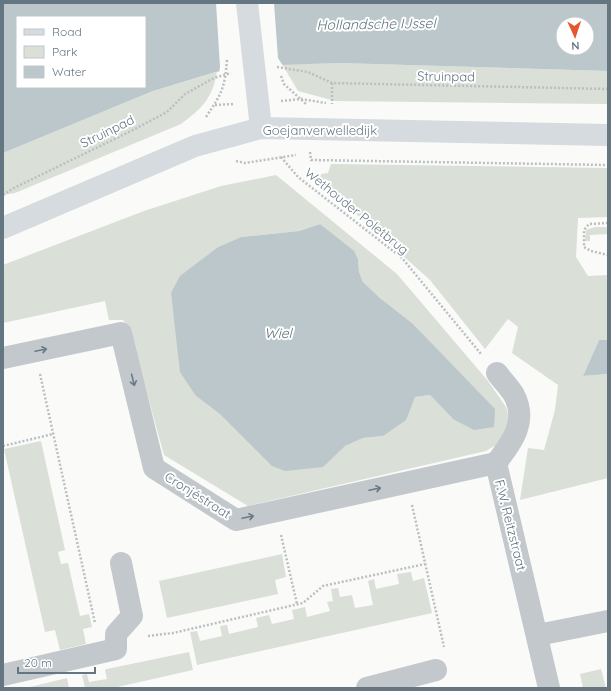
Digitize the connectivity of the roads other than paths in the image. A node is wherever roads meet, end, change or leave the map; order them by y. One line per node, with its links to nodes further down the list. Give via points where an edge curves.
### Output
1 (247, 3): 2 (main road)
2 (260, 128): 3 (main road, Goejanverwelledijk); 4 (main road, Goejanverwelledijk, via 195,146)
3 (608, 135)
4 (3, 228)
5 (3, 358): 7 (street, Cronjéstraat, one-way to 7, via 121,333 154,468 236,520)
6 (497, 373): 7 (street, F.W. Reitzstraat, via 514,395 520,417 517,433)
7 (496, 462): 10 (street, F.W. Reitzstraat)
8 (121, 563): 12 (street, via 132,616 116,634 116,649)
9 (608, 622): 10 (street)
10 (538, 635): 15 (street, F.W. Reitzstraat)
11 (436, 670): 14 (street)
12 (3, 675): 13 (street)
13 (6, 688)
14 (367, 688)
15 (549, 688)

